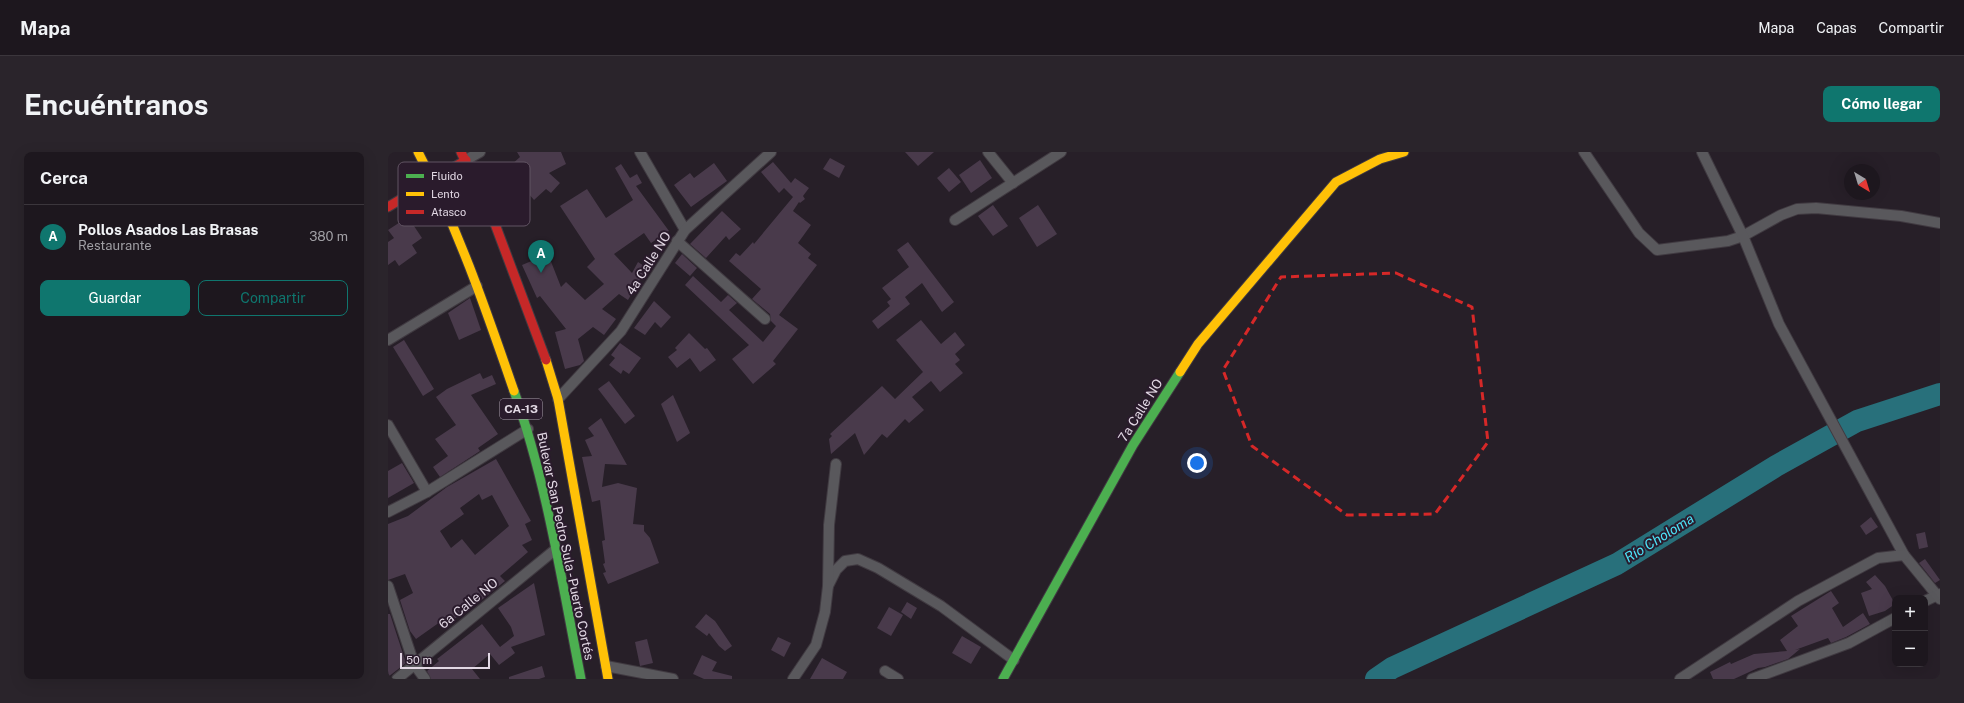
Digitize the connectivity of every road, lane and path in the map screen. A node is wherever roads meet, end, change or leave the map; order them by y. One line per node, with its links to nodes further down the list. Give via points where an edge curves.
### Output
1 (418, 152): 11 (main road, Bulevar San Pedro Sula - Puerto Cortés / CA-13)
2 (480, 152): 10 (street)
3 (640, 152): 19 (street)
4 (771, 152): 19 (street, 4a Calle NO)
5 (988, 152): 12 (street)
6 (1061, 152): 12 (street)
7 (1404, 152): 38 (main road, 7a Calle NO, via 1380,159 1336,182 1198,344 1133,445)
8 (1584, 152): 20 (street, via 1639,233 1657,250 1728,241)
9 (1702, 152): 20 (street)
10 (464, 156)
11 (423, 162)
12 (1012, 183): 15 (street)
13 (398, 201): 14 (main road)
14 (388, 207)
15 (955, 220)
16 (1940, 223): 20 (street, via 1901,216 1816,208 1791,211)
17 (452, 226): 22 (main road, Bulevar San Pedro Sula - Puerto Cortés / CA-13)
18 (496, 226): 25 (main road, Bulevar San Pedro Sula - Puerto Cortés / CA-13, via 547,362)
19 (685, 230): 21 (street, 4a Calle NO)
20 (1743, 236): 32 (street, via 1779,324)
21 (677, 240): 23 (street); 25 (street, 4a Calle NO, via 621,331)
22 (477, 286): 24 (street); 27 (main road, Bulevar San Pedro Sula - Puerto Cortés / CA-13)
23 (765, 319)
24 (388, 340)
25 (558, 399): 40 (main road, Bulevar San Pedro Sula - Puerto Cortés / CA-13)
26 (388, 424): 29 (street)
27 (528, 429): 29 (street); 31 (main road, Bulevar San Pedro Sula - Puerto Cortés / CA-13)
28 (836, 464): 34 (street, via 829,525)
29 (427, 492): 30 (street)
30 (388, 512)
31 (556, 549): 39 (street, 6a Calle NO); 44 (main road, Bulevar San Pedro Sula - Puerto Cortés / CA-13)
32 (1904, 555): 35 (street); 50 (street, via 1878,558 1798,601)
33 (388, 586): 39 (street)
34 (828, 586): 38 (street, via 836,570 845,561 858,559 878,568 941,606); 47 (street, via 825,612 816,645)
35 (1939, 596): 36 (street)
36 (1928, 600)
37 (1892, 620): 51 (street, via 1849,643)
38 (1014, 660): 49 (main road, 7a Calle NO)
39 (414, 664): 42 (street, 6a Calle NO); 43 (street)
40 (606, 666): 45 (main road, Bulevar San Pedro Sula - Puerto Cortés / CA-13); 46 (street)
41 (885, 671): 48 (street)
42 (397, 679)
43 (425, 679)
44 (580, 679)
45 (608, 679)
46 (673, 679)
47 (793, 679)
48 (898, 679)
49 (1003, 679)
50 (1680, 679)
51 (1752, 679)

